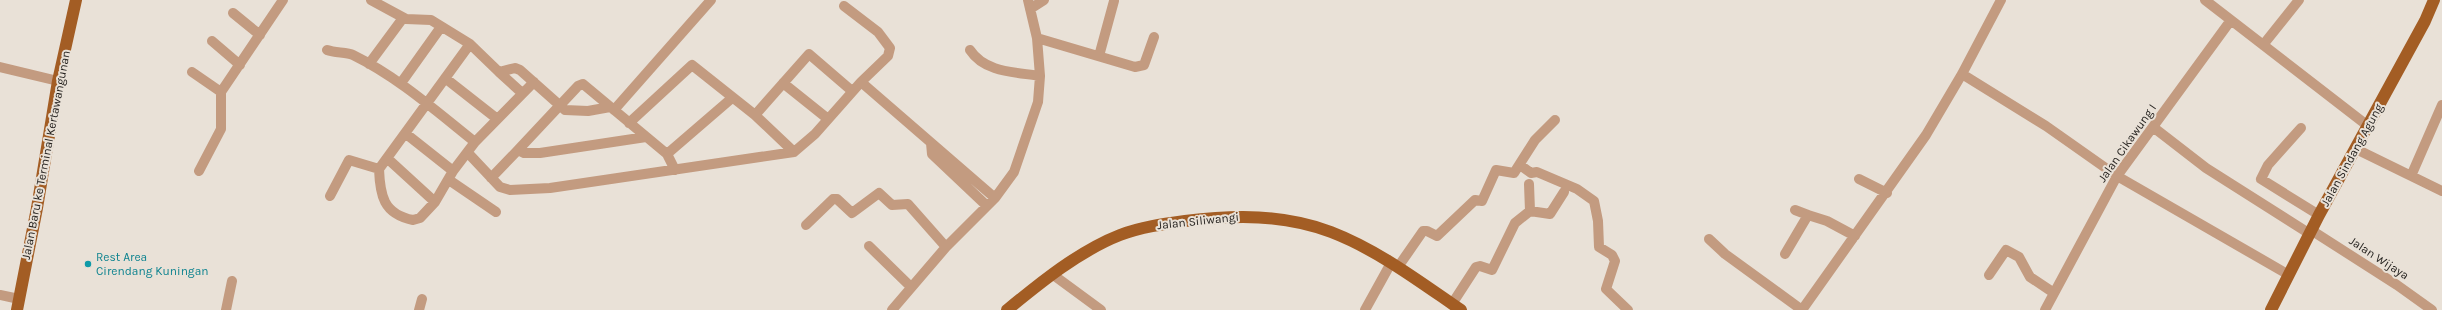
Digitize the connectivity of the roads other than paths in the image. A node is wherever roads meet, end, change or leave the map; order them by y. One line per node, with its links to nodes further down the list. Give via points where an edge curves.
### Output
1 (76, 0): 34 (main road, Jalan Baru ke Terminal Kertawangunan)
2 (283, 0): 17 (street)
3 (371, 0): 14 (street)
4 (711, 0): 46 (street)
5 (1044, 0): 11 (street)
6 (2001, 0): 31 (street)
7 (2205, 0): 15 (street)
8 (2300, 0): 22 (street)
9 (2434, 0): 52 (main road, Jalan Sindang Agung)
10 (1114, 1): 25 (street)
11 (1029, 3): 19 (street)
12 (844, 6): 36 (street, via 878,32 890,48 888,56)
13 (233, 13): 17 (street)
14 (403, 18): 16 (street, via 431,20); 26 (street)
15 (2231, 20): 22 (street); 53 (street, Jalan Cikawung I)
16 (441, 26): 21 (street); 37 (street)
17 (260, 35): 27 (street)
18 (1154, 37): 25 (street, via 1146,63 1141,67)
19 (1037, 38): 25 (street); 32 (street)
20 (212, 41): 27 (street)
21 (470, 44): 30 (street); 33 (street)
22 (2263, 45): 52 (street)
23 (326, 50): 26 (street, via 352,54)
24 (970, 50): 32 (street, via 987,66)
25 (1099, 56)
26 (369, 64): 37 (street)
27 (240, 65): 40 (street)
28 (0, 67): 34 (street)
29 (192, 72): 40 (street)
30 (499, 72): 35 (street, via 515,68 528,75); 41 (street)
31 (1962, 74): 70 (street, via 2046,126); 77 (street)
32 (1040, 76): 79 (street, via 1038,102 1024,146 1014,172)
33 (446, 78): 43 (street); 48 (street)
34 (58, 81): 103 (main road, Jalan Baru ke Terminal Kertawangunan)
35 (534, 82): 41 (street); 45 (street)
36 (861, 82): 39 (street); 58 (street)
37 (401, 83): 43 (street)
38 (783, 83): 39 (street, via 809,54); 47 (street); 49 (street)
39 (852, 91): 49 (street)
40 (221, 92): 68 (street, via 221,129)
41 (522, 93): 48 (street)
42 (732, 98): 47 (street); 51 (street, via 691,64); 63 (street)
43 (427, 104): 55 (street); 57 (street)
44 (2442, 104): 71 (street)
45 (561, 106): 46 (street, via 565,110 576,111); 46 (street, via 578,86 583,84); 60 (street)
46 (612, 108): 51 (street)
47 (755, 116): 61 (street)
48 (496, 118): 57 (street)
49 (828, 118): 61 (street)
50 (1555, 120): 65 (street, via 1535,140)
51 (629, 123): 56 (street)
52 (2368, 126): 59 (main road, Jalan Sindang Agung)
53 (2153, 127): 70 (street, Jalan Cikawung I); 88 (street, Jalan Wijaya, via 2206,168)
54 (2301, 128): 86 (street, via 2268,165 2261,179)
55 (405, 133): 64 (street); 69 (street)
56 (646, 137): 60 (street, via 540,153 524,153); 63 (street)
57 (475, 142): 62 (street)
58 (931, 143): 79 (street); 81 (street, via 932,154)
59 (2356, 149): 71 (street); 86 (main road, Jalan Sindang Agung)
60 (518, 150): 72 (street)
61 (794, 152): 67 (street)
62 (468, 153): 69 (street); 72 (street)
63 (667, 154): 67 (street)
64 (388, 159): 66 (street); 80 (street)
65 (1520, 165): 94 (street, via 1513,173 1496,170 1482,201 1475,200 1437,236 1423,231); 111 (street, via 1531,173 1537,172 1577,189 1594,201 1599,248 1612,255 1615,261 1606,290)
66 (379, 169): 78 (street, via 349,160); 80 (street, via 380,192 392,210 409,219 417,219)
67 (675, 170): 72 (street, via 526,190 500,187)
68 (199, 171)
69 (451, 176): 80 (street); 84 (street)
70 (2117, 176): 97 (street); 100 (street, Jalan Cikawung I)
71 (2411, 176): 76 (street)
72 (491, 178)
73 (1859, 179): 77 (street)
74 (1529, 184): 83 (street)
75 (1564, 192): 83 (street, via 1550,214)
76 (2442, 192)
77 (1887, 193): 89 (street)
78 (330, 196)
79 (995, 198): 81 (street)
80 (435, 202)
81 (986, 206): 92 (street)
82 (1795, 210): 85 (street)
83 (1530, 211): 104 (street, via 1515,224 1492,270 1476,267)
84 (496, 212)
85 (1808, 215): 89 (street, via 1827,221); 93 (street)
86 (2318, 215): 88 (main road, Jalan Sindang Agung)
87 (806, 226): 92 (street, via 833,199 837,199 852,213 879,193 892,205 908,204)
88 (2310, 232): 97 (main road, Jalan Sindang Agung); 115 (street, Jalan Wijaya, via 2397,285)
89 (1855, 236): 112 (street)
90 (1709, 239): 112 (street, via 1724,254)
91 (869, 246): 99 (street)
92 (946, 247): 99 (street)
93 (1785, 254)
94 (1394, 265): 95 (main road, Jalan Siliwangi, via 1333,233 1303,223 1244,216 1153,225 1120,235); 104 (main road, Jalan Siliwangi); 110 (street)
95 (1052, 274): 108 (main road, Jalan Siliwangi); 109 (street)
96 (1989, 274): 100 (street, via 2006,250 2019,257 2030,277)
97 (2289, 275): 114 (main road, Jalan Sindang Agung)
98 (232, 281): 105 (street)
99 (910, 286): 107 (street)
100 (2054, 293): 113 (street, Jalan Cikawung I)
101 (0, 295): 103 (street)
102 (422, 299): 106 (street)
103 (18, 305)
104 (1457, 307)
105 (226, 310)
106 (419, 310)
107 (892, 310)
108 (1007, 310)
109 (1100, 310)
110 (1365, 310)
111 (1628, 310)
112 (1802, 310)
113 (2045, 310)
114 (2271, 310)
115 (2432, 310)

